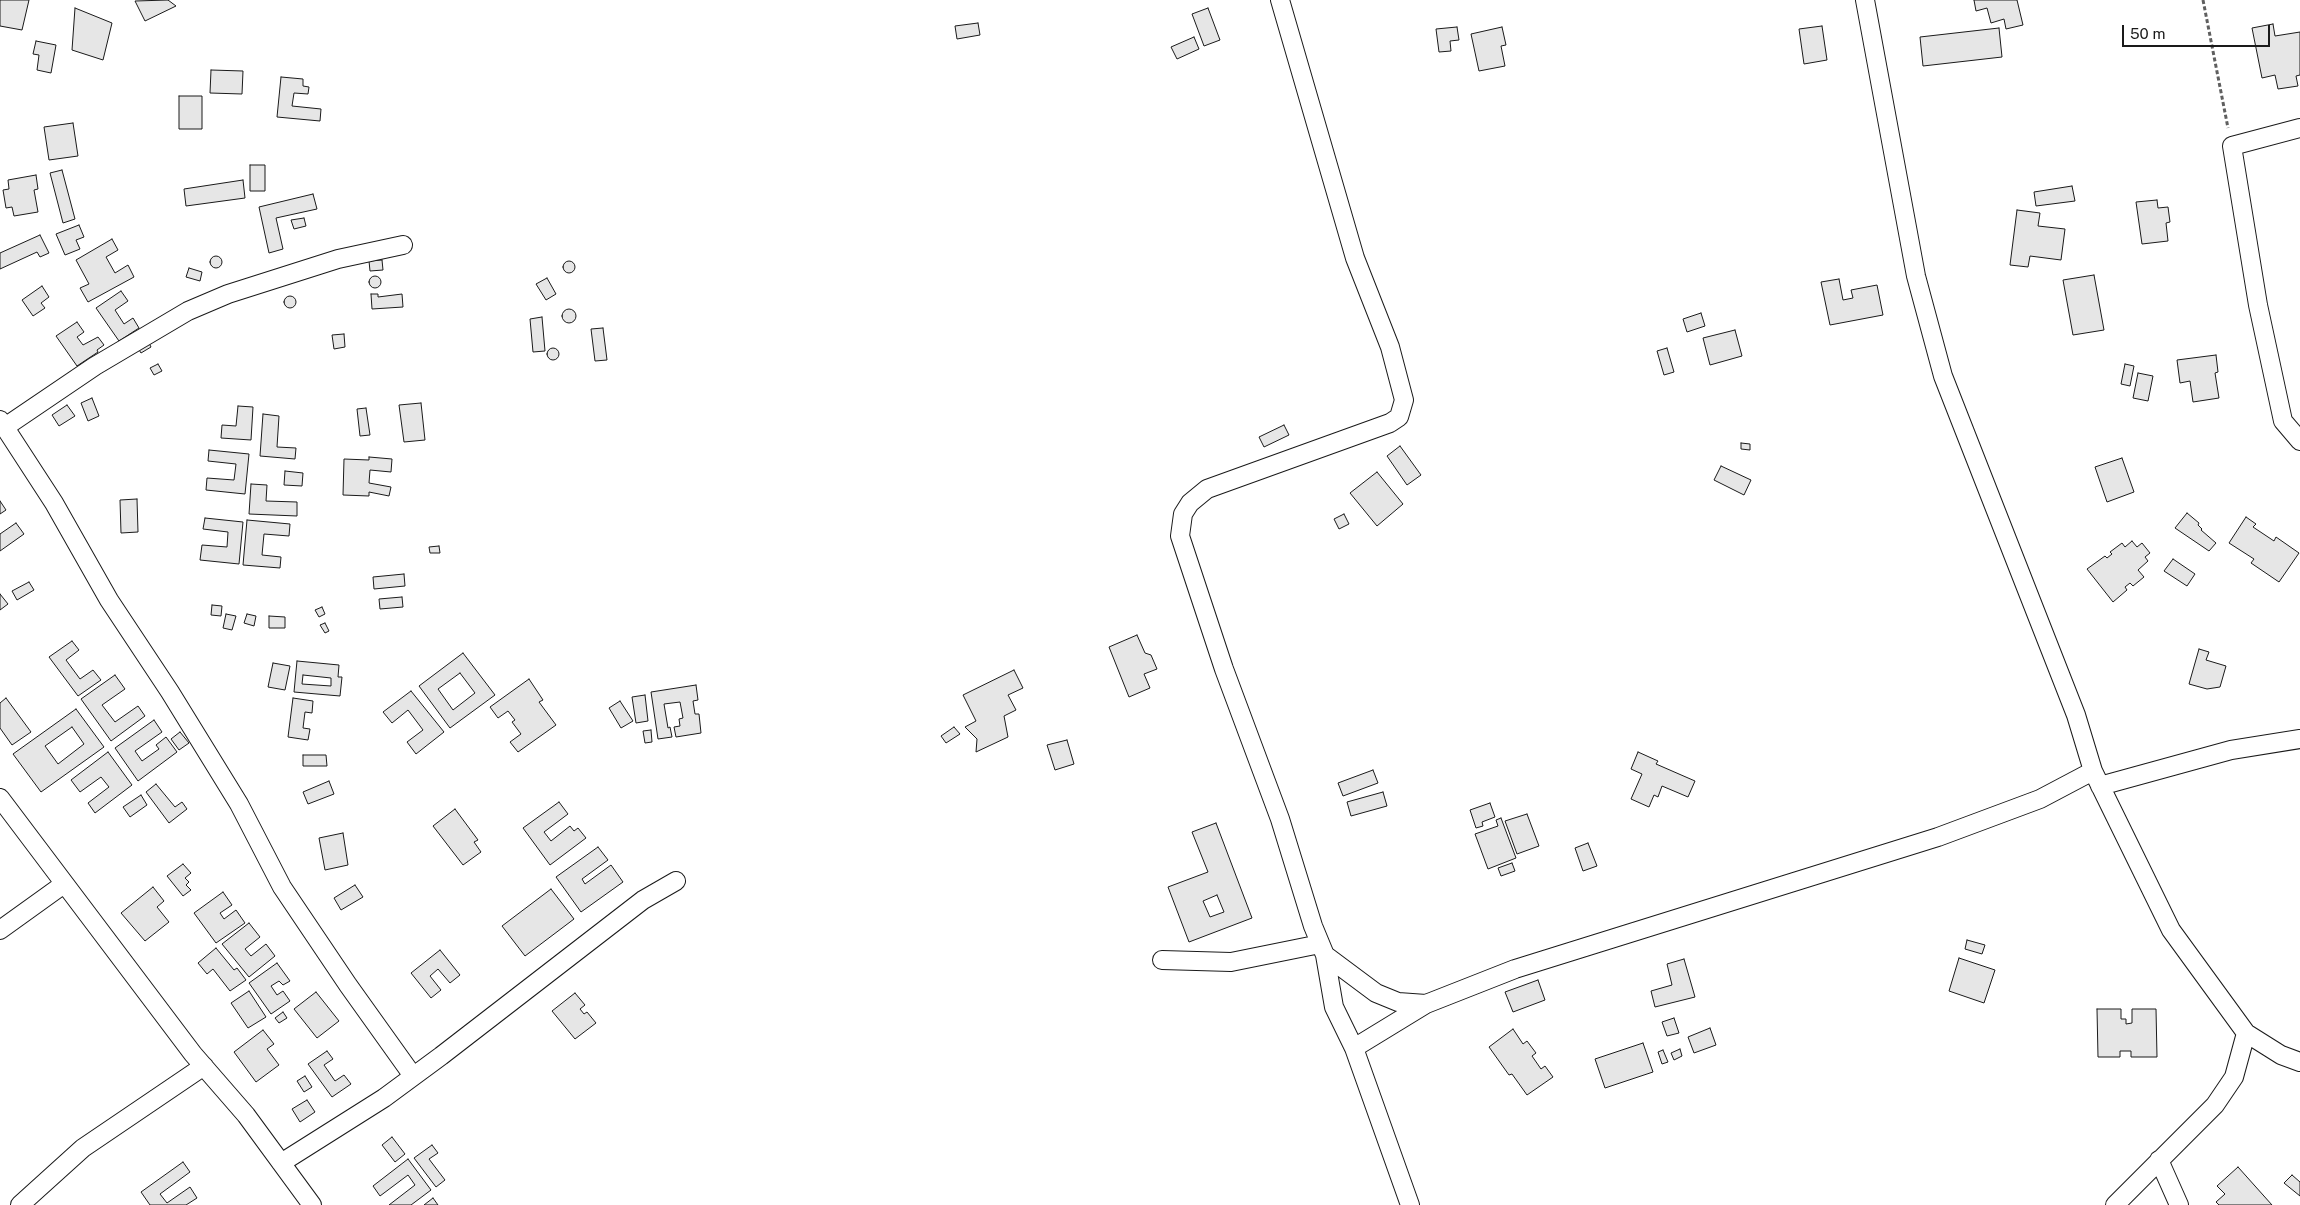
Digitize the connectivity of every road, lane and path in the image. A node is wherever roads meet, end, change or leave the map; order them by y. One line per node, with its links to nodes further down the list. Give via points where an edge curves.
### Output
1 (1280, 0): 15 (street, via 1355,258 1390,347 1404,400 1399,417 1390,423 1207,489 1190,503 1183,514 1180,536 1224,669 1280,819)
2 (1865, 0): 10 (street, via 1916,276 1943,376 2076,715)
3 (2203, 0): 5 (path)
4 (2300, 128): 5 (street)
5 (2232, 146): 8 (street, via 2258,305 2284,421)
6 (402, 245): 7 (street, via 338,259 228,294 188,311)
7 (2, 424): 22 (street, via 239,804 282,887)
8 (2300, 441)
9 (2300, 739): 10 (street, via 2231,750)
10 (2097, 779): 17 (street, via 1938,837 1515,969); 18 (street, via 2172,930)
11 (0, 798): 13 (street)
12 (676, 881): 22 (street, via 643,900)
13 (64, 884): 14 (street); 21 (street)
14 (0, 930)
15 (1322, 950): 16 (street, via 1231,962); 17 (street, via 1376,993 1398,1002); 19 (street, via 1334,1008)
16 (1162, 960)
17 (1426, 1004): 19 (street)
18 (2246, 1033): 20 (street, via 2281,1055); 23 (street, via 2234,1077 2215,1105)
19 (1354, 1048): 27 (street)
20 (2300, 1062)
21 (204, 1066): 24 (street); 25 (street, via 83,1148)
22 (413, 1076): 24 (street)
23 (2159, 1160): 28 (street); 29 (street)
24 (281, 1163): 26 (street)
25 (20, 1205)
26 (312, 1205)
27 (1410, 1205)
28 (2115, 1205)
29 (2179, 1205)

